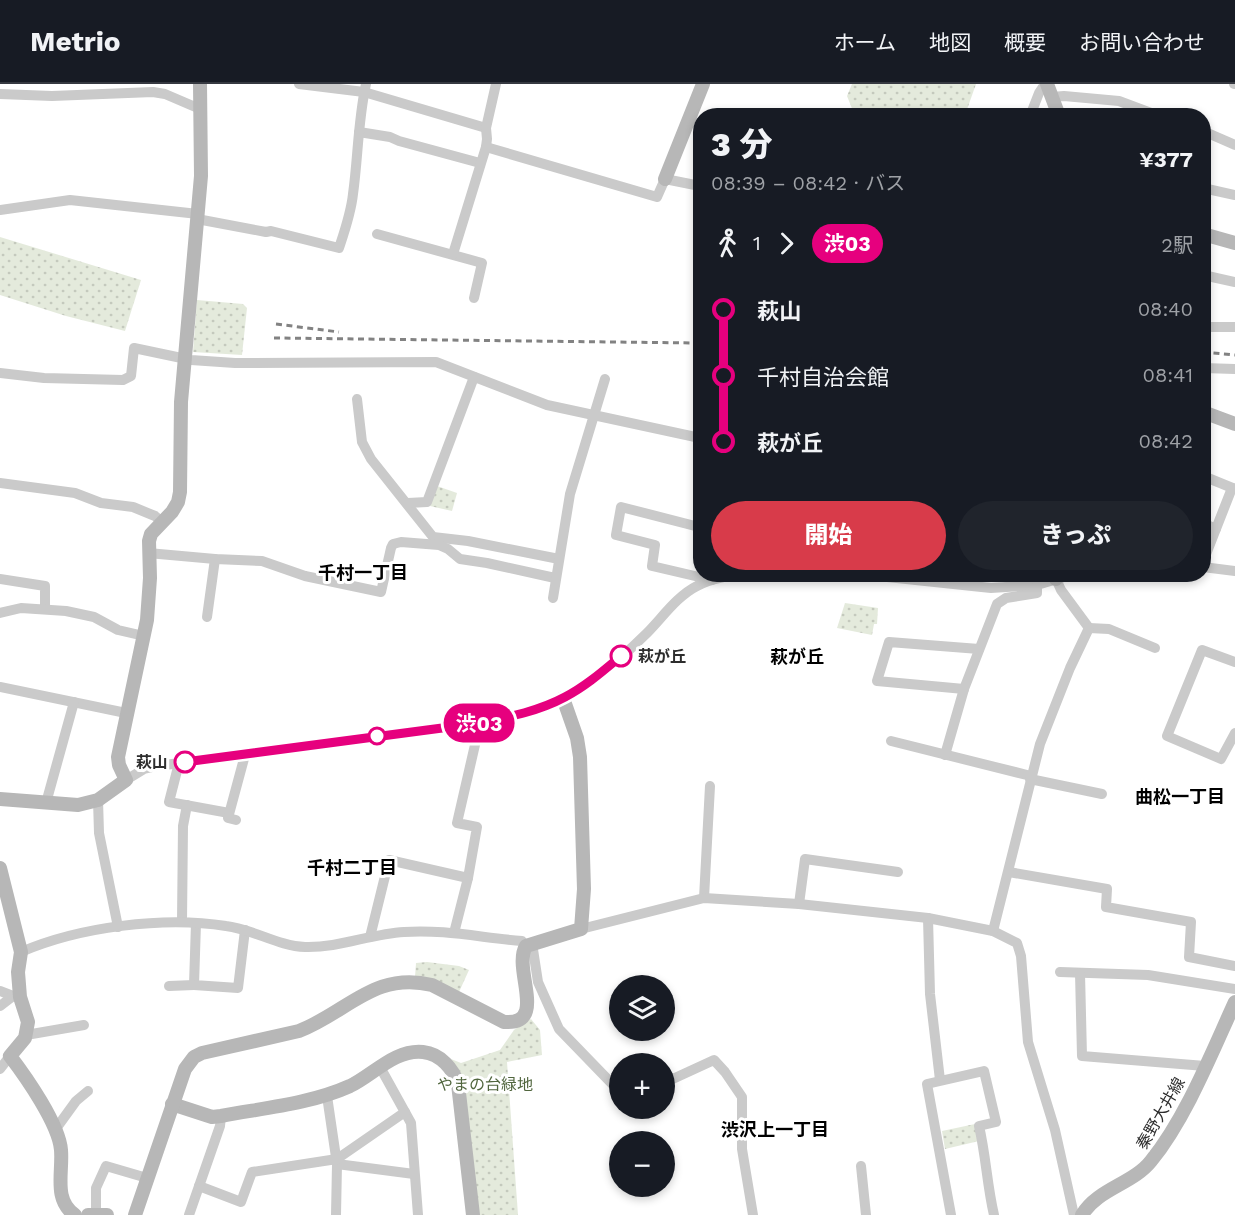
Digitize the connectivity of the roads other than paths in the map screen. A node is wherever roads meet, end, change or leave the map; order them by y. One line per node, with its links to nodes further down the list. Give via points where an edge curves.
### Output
1 (200, 84): 15 (street)
2 (299, 84): 7 (street)
3 (496, 84): 17 (street)
4 (703, 84): 11 (street)
5 (1046, 84): 10 (street); 12 (street)
6 (1070, 84): 10 (street)
7 (365, 88): 17 (street); 18 (street)
8 (93, 89): 9 (street); 15 (street, via 165,94)
9 (0, 94)
10 (1058, 97): 13 (street); 14 (street, via 1119,101)
11 (693, 108)
12 (1033, 108)
13 (1059, 108)
14 (1125, 108)
15 (200, 109): 28 (street)
16 (693, 109): 23 (street)
17 (486, 128): 21 (street)
18 (359, 132): 22 (street); 28 (street, via 353,196 339,248)
19 (1211, 134): 20 (street)
20 (1235, 145)
21 (486, 147): 22 (street); 23 (street, via 657,197)
22 (480, 163): 32 (street)
23 (665, 179): 24 (street)
24 (693, 185)
25 (1211, 190): 26 (street)
26 (1235, 195)
27 (0, 210): 28 (street, via 70,200)
28 (198, 217): 38 (street)
29 (377, 234): 32 (street)
30 (1211, 236): 31 (street)
31 (1235, 243)
32 (453, 254): 35 (street, via 482,263)
33 (1211, 277): 34 (street)
34 (1235, 282)
35 (474, 298)
36 (1211, 327): 37 (street)
37 (1235, 327)
38 (185, 358): 41 (street, via 134,348 130,376 123,380); 42 (street, via 286,364 436,362); 53 (street, via 180,492 178,502)
39 (1211, 368): 40 (street)
40 (1235, 369)
41 (0, 373)
42 (474, 377): 46 (street, via 547,405); 52 (street, via 427,502)
43 (605, 379): 46 (street)
44 (357, 399): 52 (street, via 362,442 382,474)
45 (1211, 415): 47 (street)
46 (595, 416): 48 (street); 60 (street, via 570,494)
47 (1235, 424)
48 (693, 437)
49 (1211, 479): 51 (street)
50 (0, 483): 53 (street, via 75,493 101,503 133,507)
51 (1234, 489): 56 (street)
52 (408, 503): 60 (street, via 433,537)
53 (162, 522): 58 (street, via 151,534)
54 (693, 525): 63 (street, via 621,507 616,535 655,545 652,566)
55 (1211, 527): 56 (street)
56 (1216, 529): 57 (street)
57 (1211, 542)
58 (148, 553): 59 (street); 76 (street, via 149,601)
59 (215, 559): 64 (street, via 262,561 304,576 381,592 393,544 439,544 460,559); 74 (street)
60 (559, 559): 64 (street)
61 (1211, 568): 62 (street)
62 (1235, 571)
63 (693, 576)
64 (555, 578): 71 (street)
65 (0, 579): 72 (street, via 45,586)
66 (706, 582): 82 (street, via 682,597 645,636 588,683)
67 (935, 582): 70 (street, via 992,588)
68 (1044, 582): 70 (street)
69 (1059, 582): 75 (street)
70 (1037, 585): 78 (street, via 1037,593 1006,598 997,604)
71 (553, 598)
72 (45, 609): 73 (street); 76 (street, via 94,617 118,630)
73 (0, 613)
74 (207, 617)
75 (1089, 628): 77 (street, via 1109,629); 91 (street)
76 (144, 636): 84 (street)
77 (1155, 648)
78 (979, 649): 81 (street); 81 (street, via 888,642 877,681)
79 (1235, 662): 86 (street, via 1202,650 1167,736 1221,759)
80 (0, 687): 83 (street)
81 (964, 689): 89 (street)
82 (563, 698): 85 (street); 109 (street, via 577,738 579,758 584,889)
83 (74, 702): 84 (street); 97 (street)
84 (126, 713): 92 (street, via 118,757)
85 (480, 723): 88 (street); 102 (street, via 457,823 477,827)
86 (1235, 733)
87 (891, 741): 89 (street)
88 (245, 755): 90 (street); 98 (street, via 233,816)
89 (945, 755): 91 (street)
90 (178, 763): 92 (street, via 144,769); 98 (street, via 169,802)
91 (1030, 777): 94 (street); 101 (street)
92 (126, 780): 96 (street)
93 (710, 786): 103 (street)
94 (1102, 794)
95 (0, 799): 97 (street)
96 (98, 800): 97 (street, via 78,805); 108 (street, via 99,833)
97 (46, 803)
98 (187, 806): 106 (street, via 183,826 187,850)
99 (0, 868): 115 (street)
100 (898, 872): 104 (street, via 805,859)
101 (1010, 872): 111 (street); 116 (street, via 1107,889 1106,907 1191,922 1189,957)
102 (468, 879): 112 (street); 113 (street, via 389,860)
103 (704, 898): 104 (street); 109 (street)
104 (799, 904): 105 (street)
105 (928, 918): 111 (street); 133 (street, via 930,994)
106 (182, 921): 107 (street); 108 (street)
107 (196, 923): 110 (street); 120 (street)
108 (118, 927): 115 (street, via 45,942)
109 (581, 929): 114 (street)
110 (245, 930): 113 (street, via 301,947); 120 (street, via 237,988)
111 (993, 931): 157 (street, via 1017,943 1020,949 1028,1042 1055,1130)
112 (454, 933): 113 (street, via 404,932); 114 (street)
113 (370, 937)
114 (529, 944): 134 (street, via 538,982 559,1029); 137 (street, via 521,961 527,1011 515,1022 499,1021 432,986 395,982 370,991 299,1031 194,1056)
115 (21, 952): 123 (street)
116 (1235, 966)
117 (1060, 972): 118 (street)
118 (1080, 973): 121 (street, via 1148,975); 129 (street, via 1082,1056)
119 (169, 986): 120 (street)
120 (194, 986)
121 (1235, 989)
122 (0, 990): 123 (street)
123 (16, 995): 125 (street); 127 (street, via 28,1022)
124 (1235, 1002): 129 (street, 秦野大井線)
125 (0, 1006)
126 (84, 1025): 127 (street)
127 (26, 1035): 128 (street)
128 (10, 1056): 131 (street); 140 (street)
129 (1205, 1066): 158 (street, 秦野大井線, via 1171,1133 1150,1163 1097,1200)
130 (381, 1067): 136 (street); 138 (street); 152 (street, via 401,1055 424,1052 443,1061 454,1074 459,1089)
131 (0, 1069)
132 (675, 1078): 153 (street, via 714,1060 742,1097 742,1149)
133 (940, 1080): 155 (street, via 927,1084); 156 (street, via 984,1071 996,1122 979,1126)
134 (609, 1081)
135 (88, 1091): 140 (street)
136 (327, 1096): 139 (street); 141 (street)
137 (172, 1104): 139 (street, via 212,1117); 144 (street)
138 (405, 1112): 141 (street); 143 (street, via 411,1123)
139 (221, 1116): 145 (street)
140 (55, 1130): 146 (street, via 61,1148 61,1198)
141 (337, 1161): 143 (street); 145 (street, via 304,1162 252,1172 241,1203); 150 (street)
142 (861, 1166): 154 (street)
143 (414, 1174): 151 (street)
144 (147, 1179): 147 (street, via 106,1166 96,1188); 148 (street)
145 (199, 1186): 149 (street)
146 (75, 1215)
147 (97, 1215)
148 (135, 1215)
149 (189, 1215)
150 (336, 1215)
151 (418, 1215)
152 (472, 1215)
153 (753, 1215)
154 (866, 1215)
155 (951, 1215)
156 (993, 1215)
157 (1074, 1215)
158 (1083, 1215)

